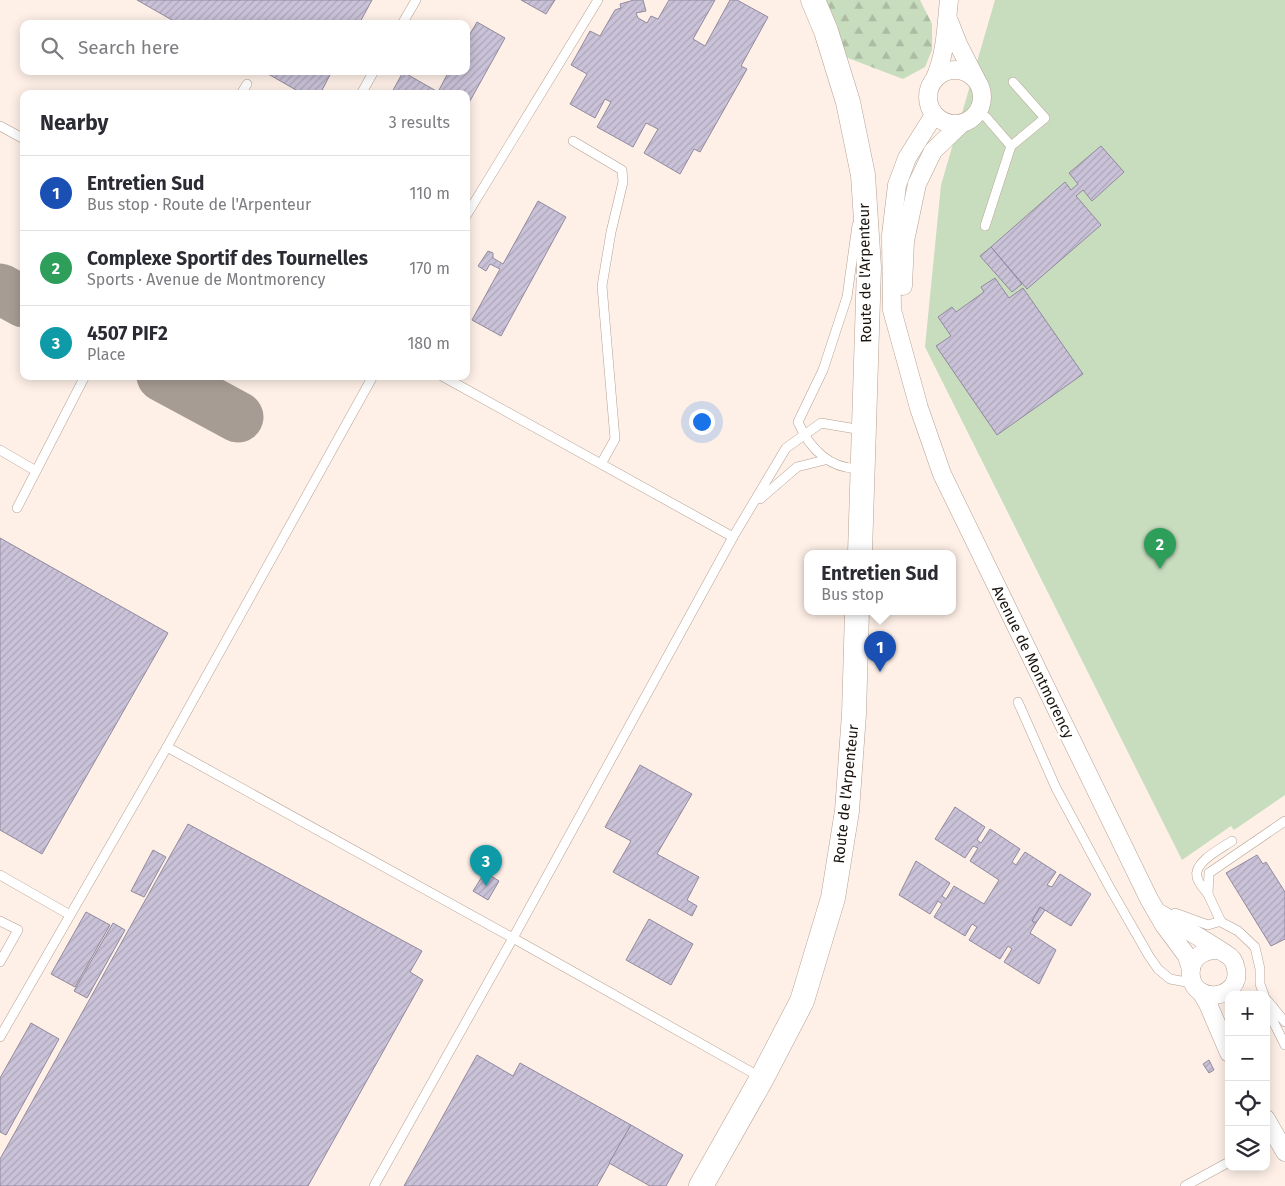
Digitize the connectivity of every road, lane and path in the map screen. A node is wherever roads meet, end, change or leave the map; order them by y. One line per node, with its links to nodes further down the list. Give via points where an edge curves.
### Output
1 (416, 0): 5 (lane)
2 (598, 0): 21 (lane)
3 (813, 0): 20 (main road, Route de l'Arpenteur, via 848,102)
4 (948, 8): 7 (street, via 945,48); 8 (street, via 958,44)
5 (404, 20)
6 (372, 75): 12 (lane)
7 (935, 78): 8 (street, via 953,69 965,71); 14 (street, via 928,98)
8 (976, 80): 13 (street, via 983,97)
9 (1013, 82): 19 (lane, via 1045,118)
10 (247, 84): 11 (lane)
11 (243, 90)
12 (363, 90)
13 (977, 114): 15 (street); 19 (lane, via 986,117)
14 (934, 115): 15 (street, via 949,124); 26 (street, Avenue de Montmorency, via 907,158 897,185 891,235 892,310)
15 (962, 124): 26 (street, Avenue de Montmorency, via 933,151 917,184 905,240 902,306)
16 (0, 126): 17 (lane)
17 (20, 137)
18 (573, 142): 31 (lane, via 622,170 623,182 602,286 615,439)
19 (1011, 146): 22 (lane)
20 (863, 175): 27 (main road, Route de l'Arpenteur, via 868,267); 28 (lane, via 847,297 823,370 798,422)
21 (470, 209)
22 (985, 226)
23 (83, 380): 33 (lane)
24 (371, 380): 40 (lane)
25 (449, 380): 31 (lane)
26 (919, 408): 45 (street, Avenue de Montmorency, via 942,474 1149,899)
27 (864, 430): 28 (lane, via 820,423); 32 (main road, Route de l'Arpenteur)
28 (803, 434): 30 (lane); 34 (lane, via 786,448)
29 (0, 450): 33 (lane)
30 (826, 460): 32 (lane, via 851,469); 34 (lane, via 797,467)
31 (601, 464): 36 (lane)
32 (864, 468): 37 (main road, Route de l'Arpenteur)
33 (36, 471): 35 (lane)
34 (754, 504): 36 (lane)
35 (17, 508)
36 (733, 537): 49 (lane)
37 (860, 550)
38 (857, 615): 62 (main road, Route de l'Arpenteur, via 847,812 833,898 802,1001)
39 (1018, 702): 53 (lane, via 1056,788 1149,956 1170,979)
40 (167, 748): 46 (lane); 49 (lane)
41 (1285, 821): 44 (lane, via 1209,874)
42 (1232, 841): 44 (lane, via 1198,866 1197,880)
43 (0, 875): 46 (lane)
44 (1208, 894): 48 (lane)
45 (1166, 912): 48 (lane, via 1208,925); 50 (street, Avenue de Montmorency); 53 (street, Avenue de Montmorency, via 1164,926 1187,956)
46 (70, 915): 59 (lane)
47 (0, 921): 51 (lane, via 18,930)
48 (1221, 921): 55 (lane, via 1238,930 1255,947)
49 (513, 938): 62 (lane); 66 (lane)
50 (1219, 950): 52 (street, via 1232,958); 53 (street, via 1204,952 1197,957)
51 (0, 962)
52 (1237, 976): 53 (street, via 1232,987 1219,996 1211,996); 54 (street)
53 (1194, 981): 60 (street, Avenue de Montmorency)
54 (1237, 991)
55 (1263, 991)
56 (1270, 1003): 57 (lane)
57 (1273, 1007): 58 (lane); 61 (lane, via 1274,1023)
58 (1285, 1022)
59 (0, 1037)
60 (1225, 1044)
61 (1285, 1045)
62 (762, 1078): 67 (main road, Route de l'Arpenteur)
63 (1269, 1126): 64 (street)
64 (1276, 1144)
65 (1225, 1164): 68 (lane)
66 (374, 1186)
67 (701, 1186)
68 (1185, 1186)

